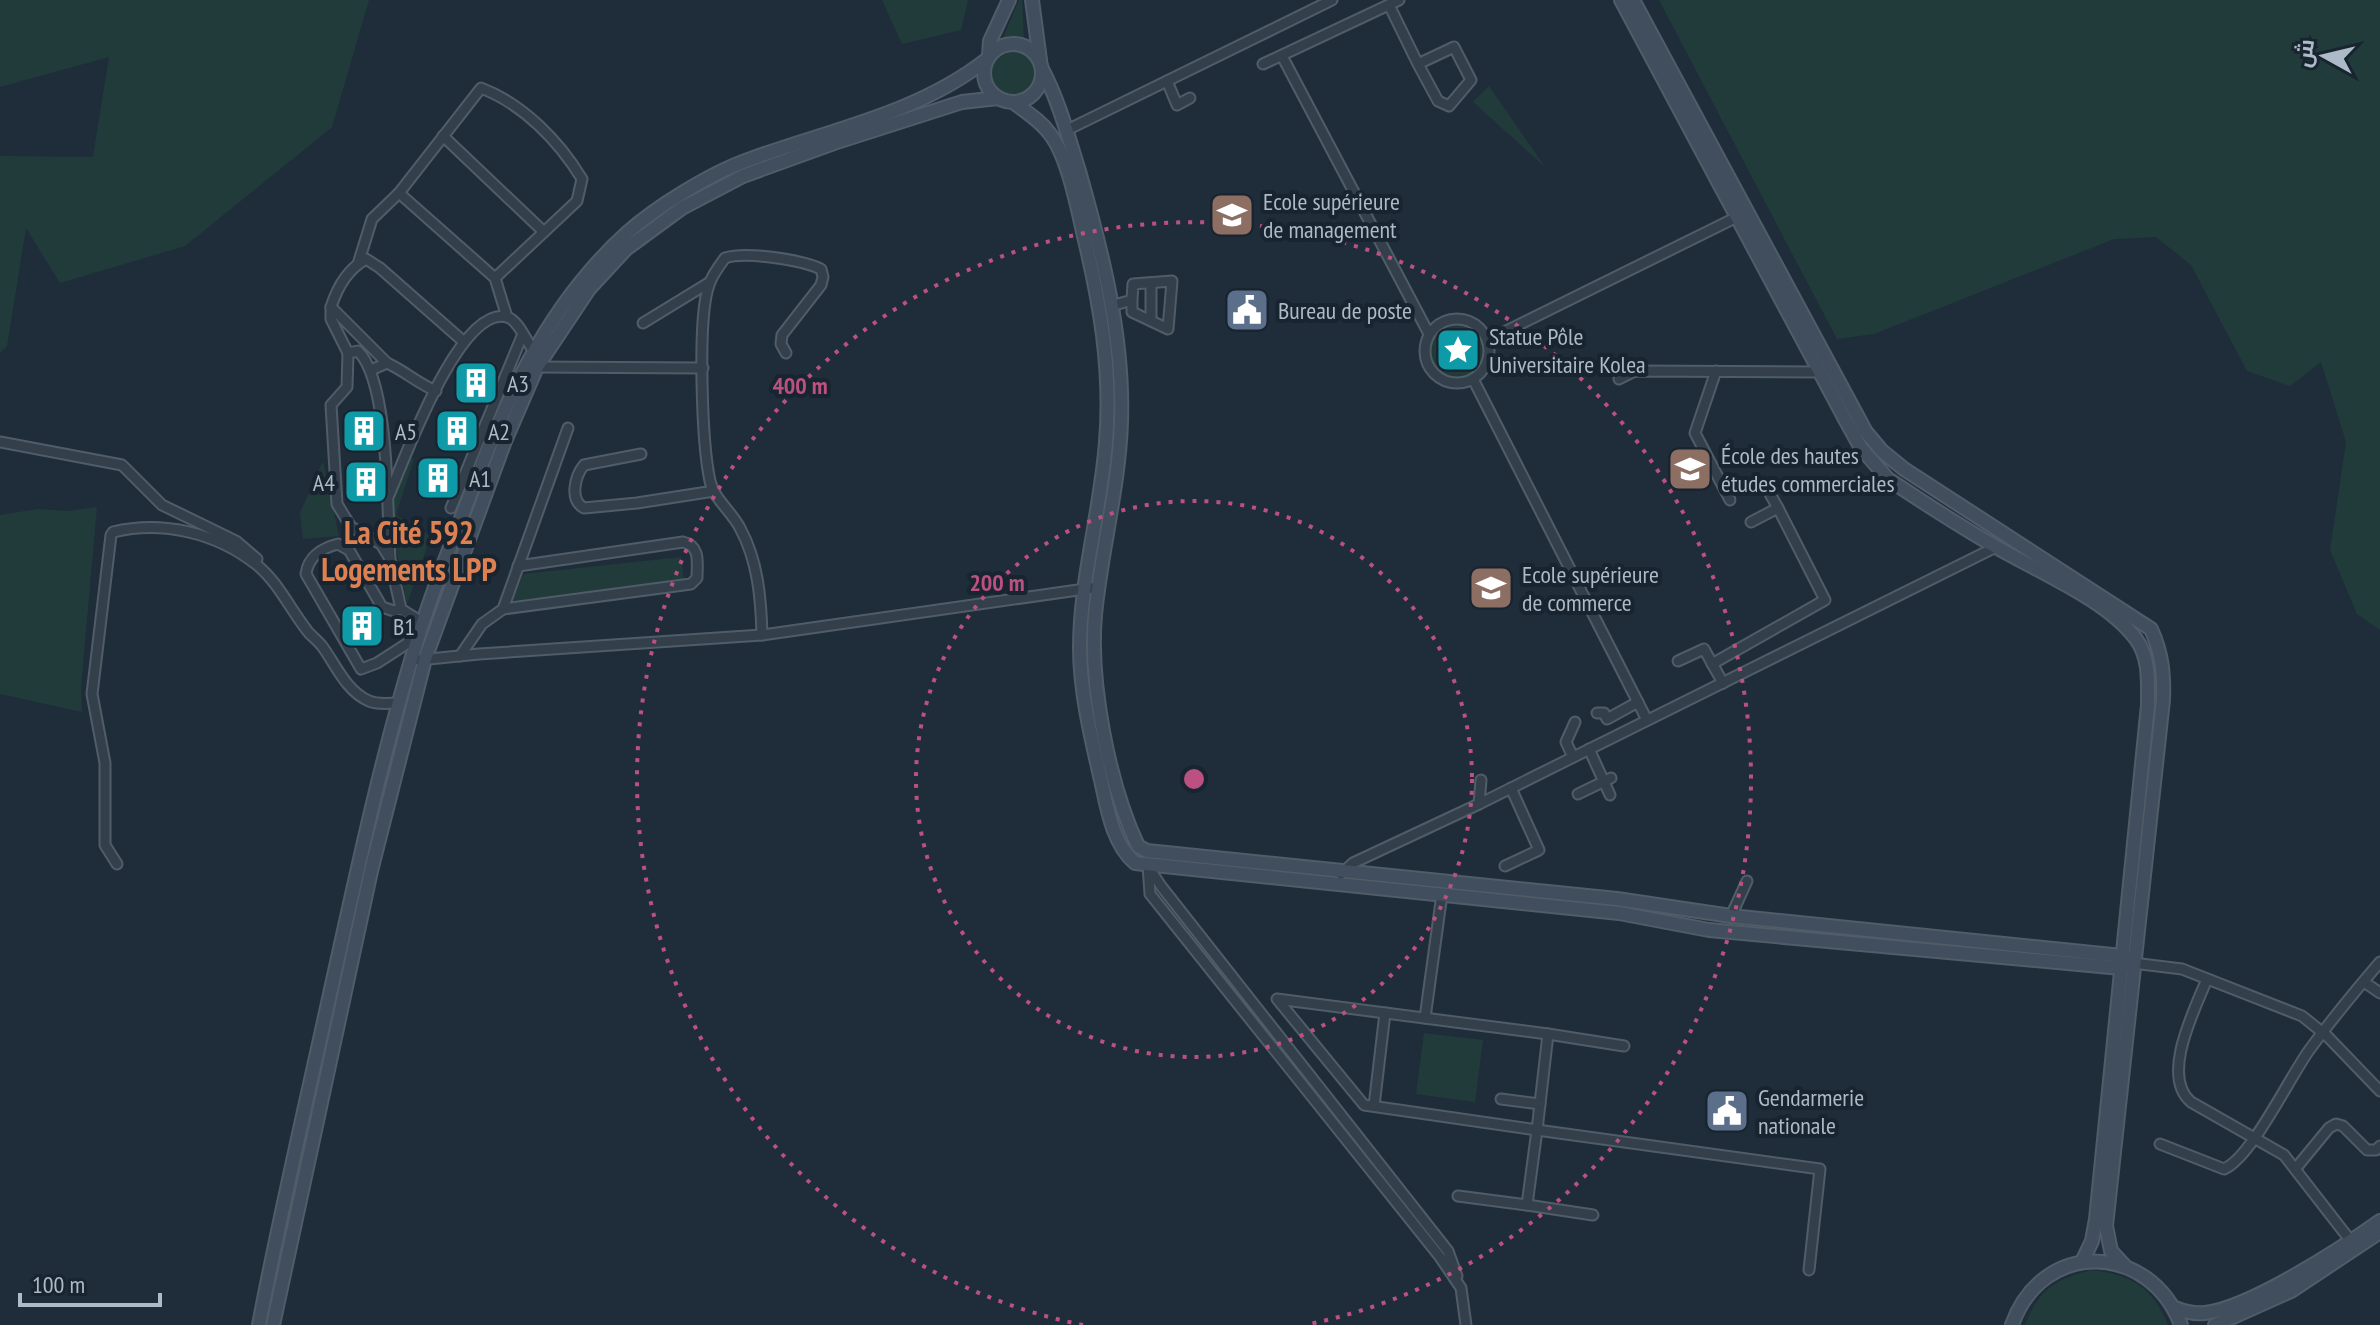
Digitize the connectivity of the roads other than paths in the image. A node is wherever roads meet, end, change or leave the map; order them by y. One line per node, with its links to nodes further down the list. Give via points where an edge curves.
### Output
1 (1009, 0): 8 (main road)
2 (1032, 0): 11 (main road)
3 (1332, 0): 12 (street)
4 (1621, 0): 19 (main road)
5 (1633, 0): 95 (main road, via 1866,432 1904,469 2151,629 2164,670 2163,700)
6 (1394, 2): 7 (street); 10 (street)
7 (1282, 56): 9 (street); 31 (street)
8 (988, 58): 11 (main road, via 997,48 1017,44 1027,47); 13 (main road, via 985,81); 35 (main road, via 917,103 744,161 666,204 626,234 591,271)
9 (1263, 64)
10 (1418, 64): 10 (street, via 1454,47 1471,80 1449,106 1438,101)
11 (1041, 66): 15 (main road, via 1032,96); 16 (main road)
12 (1167, 81): 14 (street, via 1177,105); 16 (street)
13 (998, 98): 15 (main road); 39 (main road, via 953,104 821,148 743,176 682,208 626,249)
14 (1190, 98)
15 (1013, 102): 60 (main road, via 1042,124 1056,143 1098,294 1108,398)
16 (1067, 130): 26 (main road)
17 (443, 136): 18 (street); 20 (street); 20 (street, via 481,88 527,115 567,154 582,179 577,201)
18 (399, 193): 21 (street, via 372,219); 22 (street)
19 (1737, 217): 33 (street); 43 (main road)
20 (544, 232): 22 (street)
21 (358, 264): 27 (street, via 337,288); 34 (street, via 366,259 380,268)
22 (495, 278): 28 (street)
23 (710, 282): 30 (street); 37 (street, via 725,258 733,256 821,269 821,285 782,335); 40 (street)
24 (1151, 283): 25 (street, via 1133,284); 29 (street); 29 (street, via 1172,281 1168,329)
25 (1132, 300): 26 (street); 29 (street, via 1132,312)
26 (1111, 306): 60 (main road, via 1121,423 1118,468)
27 (331, 307): 36 (street, via 331,319); 38 (street)
28 (507, 317): 32 (street); 34 (street, via 497,317)
29 (1151, 319)
30 (643, 323)
31 (1429, 334): 33 (street, via 1442,322 1460,318 1477,325); 44 (street, via 1427,362 1438,377 1455,383)
32 (522, 336): 35 (street); 54 (street)
33 (1488, 340): 44 (street, via 1486,366)
34 (464, 342): 46 (street)
35 (533, 350): 39 (main road)
36 (348, 353): 41 (street, via 358,351); 58 (street, via 347,387 331,405 337,504 351,527 381,544)
37 (786, 353)
38 (387, 363): 41 (street); 46 (street)
39 (531, 366): 40 (street); 64 (main road, via 486,454); 67 (main road)
40 (703, 368): 50 (street)
41 (371, 370): 53 (street, via 381,418)
42 (1716, 371): 43 (street); 45 (street, via 1635,371); 52 (street, via 1695,433)
43 (1819, 372): 57 (main road, via 1875,467)
44 (1473, 379): 72 (street)
45 (1619, 379)
46 (436, 391): 53 (street)
47 (568, 428): 59 (street)
48 (0, 442): 61 (street, via 122,465 162,505 236,541 265,566)
49 (641, 454): 50 (street, via 584,465 575,487 579,506)
50 (714, 491): 65 (street, via 740,528 754,563)
51 (1769, 492): 55 (street)
52 (1730, 500)
53 (386, 502): 58 (street)
54 (451, 508)
55 (1778, 508): 56 (street); 70 (street, via 1825,600)
56 (1751, 522)
57 (1996, 547): 71 (street); 95 (main road, via 2091,601 2123,624 2145,654 2148,705)
58 (390, 559): 62 (street)
59 (518, 566): 63 (street); 63 (street, via 683,542 697,552 697,578 691,584)
60 (1093, 587): 65 (street); 85 (main road, via 1095,683 1113,777 1131,831)
61 (277, 588): 73 (street, via 339,675 367,701); 86 (street, via 258,566 190,531 159,527 111,535 92,694 105,763 105,845)
62 (401, 609): 64 (street); 64 (street, via 382,607 349,550 338,544 321,549 307,563 306,574 361,669 408,643)
63 (503, 609): 66 (street, via 482,624)
64 (419, 621): 68 (main road)
65 (762, 635): 66 (street)
66 (460, 656): 67 (street)
67 (425, 659): 68 (street); 125 (main road, via 371,871)
68 (411, 660): 73 (main road)
69 (1678, 661): 70 (street, via 1704,649)
70 (1712, 664): 71 (street)
71 (1723, 683): 75 (street)
72 (1638, 702): 74 (street, via 1607,719); 75 (street)
73 (399, 703): 124 (main road, via 348,911)
74 (1597, 713)
75 (1647, 720): 77 (street)
76 (1575, 722): 78 (street, via 1566,742)
77 (1589, 749): 78 (street); 79 (street)
78 (1573, 757): 81 (street)
79 (1608, 779): 82 (street); 83 (street)
80 (1481, 780): 84 (street)
81 (1511, 788): 84 (street); 87 (street, via 1539,850)
82 (1578, 794)
83 (1610, 795)
84 (1479, 804): 88 (street)
85 (1147, 858): 88 (main road); 90 (main road); 126 (street, via 1150,894 1444,1254 1461,1288)
86 (117, 864)
87 (1505, 866)
88 (1344, 870): 90 (street); 92 (main road)
89 (1747, 881): 92 (street)
90 (1333, 882): 91 (main road)
91 (1442, 894): 93 (street); 95 (main road, via 1619,913 1709,930)
92 (1731, 916): 95 (main road)
93 (1436, 933): 94 (street); 101 (street)
94 (1447, 934)
95 (2125, 962): 97 (street, via 2182,969); 120 (main road, via 2094,1230); 121 (main road, via 2106,1233 2111,1251)
96 (2380, 962): 98 (street)
97 (2207, 979): 102 (street, via 2302,1016); 110 (street, via 2188,1028 2180,1090 2191,1102)
98 (2364, 982): 99 (street); 102 (street)
99 (2380, 993)
100 (1385, 1013): 101 (street); 108 (street); 108 (street, via 1277,999 1364,1105)
101 (1425, 1018): 103 (street)
102 (2322, 1033): 105 (street); 110 (street)
103 (1548, 1034): 104 (street); 107 (street)
104 (1624, 1046)
105 (2380, 1091)
106 (1501, 1099): 107 (street)
107 (1540, 1104): 109 (street)
108 (1374, 1106): 109 (street)
109 (1537, 1130): 115 (street); 122 (street, via 1820,1169)
110 (2254, 1137): 111 (street, via 2224,1169); 113 (street)
111 (2160, 1144)
112 (2380, 1146): 113 (street, via 2367,1150 2343,1126 2334,1125)
113 (2296, 1168): 119 (street)
114 (1458, 1196): 115 (street)
115 (1527, 1205): 116 (street)
116 (1593, 1215)
117 (2380, 1221): 119 (main road)
118 (2380, 1232): 129 (main road, via 2291,1291)
119 (2350, 1240): 123 (main road, via 2290,1277 2223,1308 2204,1313)
120 (2082, 1262): 121 (main road); 127 (main road, via 2043,1279 2023,1301)
121 (2124, 1265): 123 (main road, via 2154,1282)
122 (1809, 1270)
123 (2175, 1308): 128 (main road)
124 (259, 1325)
125 (273, 1325)
126 (1466, 1325)
127 (2012, 1325)
128 (2181, 1325)
129 (2215, 1325)

